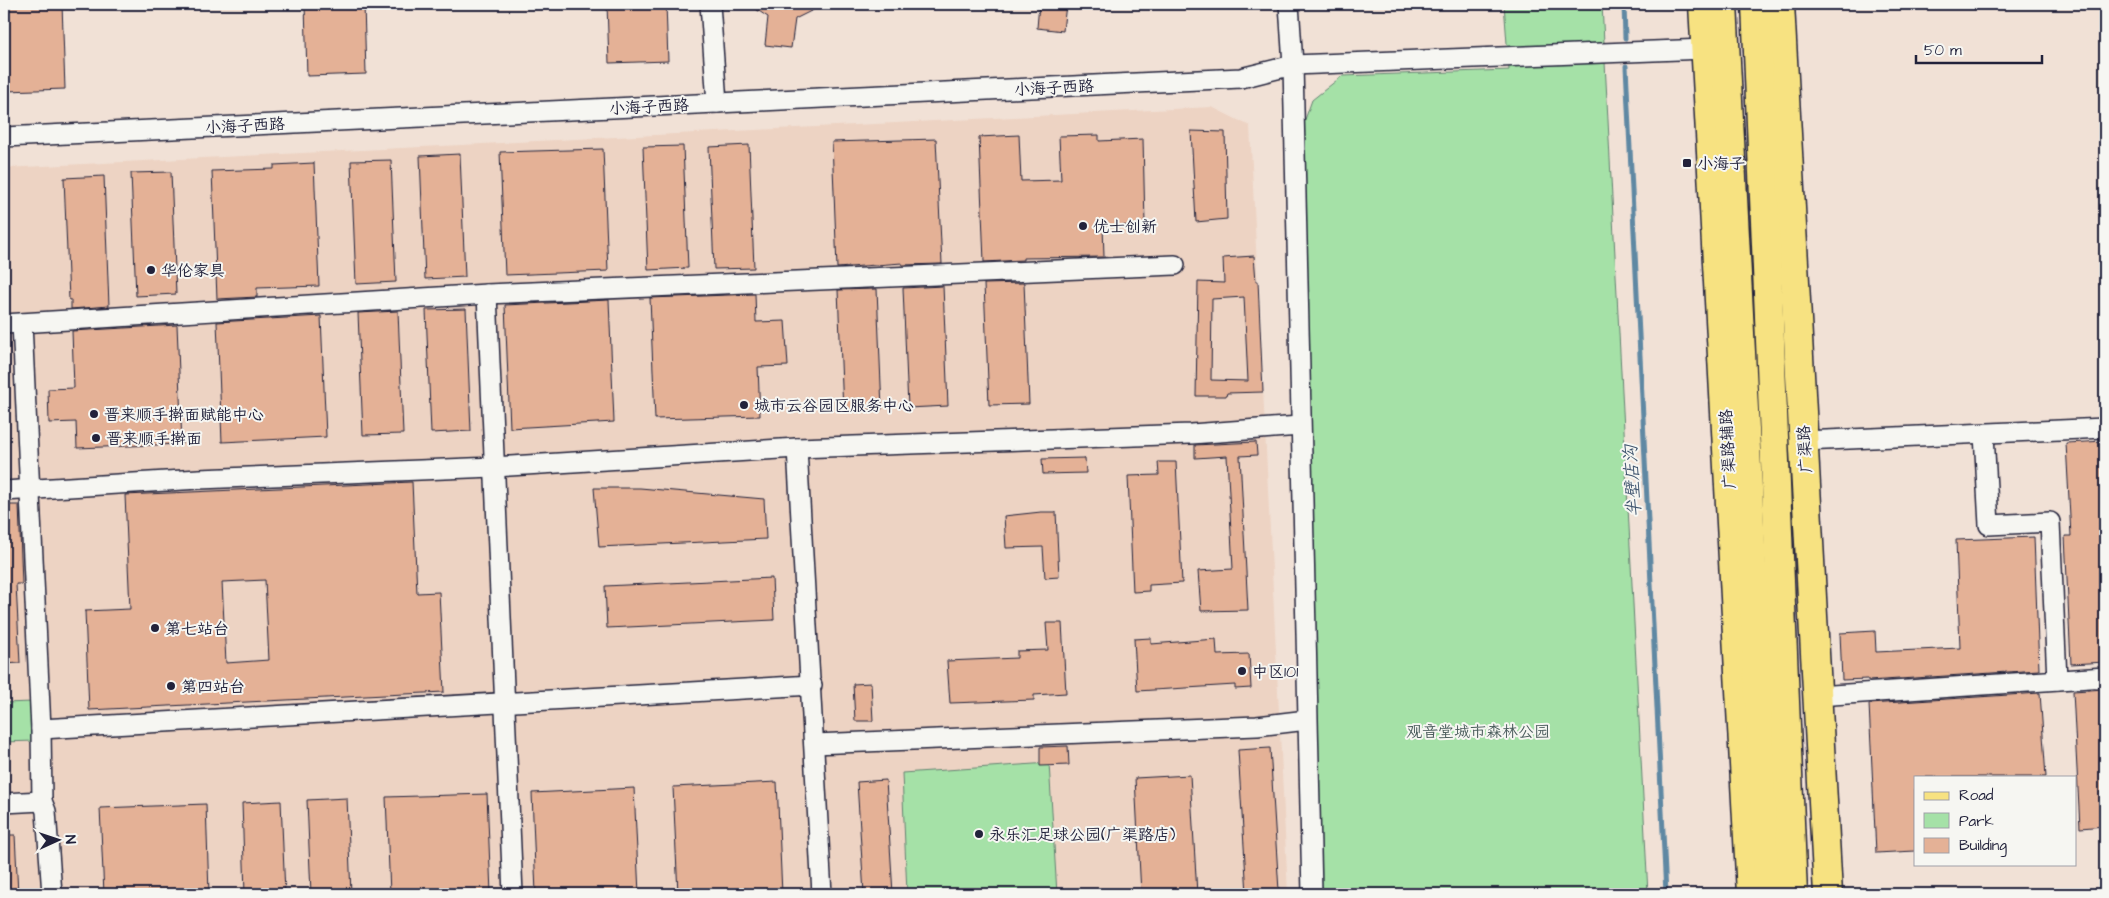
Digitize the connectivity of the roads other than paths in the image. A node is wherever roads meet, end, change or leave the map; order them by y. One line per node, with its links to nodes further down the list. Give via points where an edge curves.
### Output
1 (710, 4): 9 (street)
2 (1289, 4): 8 (street)
3 (1703, 4): 7 (main road, 广渠路辅路)
4 (1723, 4): 37 (main road)
5 (1756, 4): 38 (main road, 广渠路)
6 (1780, 4): 17 (main road, 广渠路)
7 (1705, 49): 8 (street, 小海子西路); 36 (main road, 广渠路辅路)
8 (1293, 65): 9 (street, 小海子西路, via 1241,78); 14 (street)
9 (717, 103): 10 (street, 小海子西路)
10 (4, 137)
11 (1175, 265): 12 (street)
12 (487, 294): 13 (street); 19 (street)
13 (13, 323): 20 (street)
14 (1300, 426): 18 (street, via 1191,434); 27 (street)
15 (2105, 428): 16 (street)
16 (1984, 434): 17 (street); 23 (street, via 1989,525 2050,522)
17 (1803, 441): 25 (main road, 广渠路)
18 (798, 448): 19 (street); 24 (street)
19 (494, 467): 20 (street); 26 (street)
20 (31, 490): 21 (street); 28 (street)
21 (4, 491)
22 (2105, 677): 23 (street)
23 (2057, 680): 25 (street)
24 (812, 685): 26 (street); 29 (street)
25 (1817, 696): 39 (main road, 广渠路)
26 (506, 702): 28 (street); 33 (street)
27 (1306, 720): 29 (street, via 1257,726); 35 (street)
28 (42, 729): 30 (street)
29 (814, 744): 34 (street)
30 (42, 800): 31 (street); 32 (street, via 46,811)
31 (4, 803)
32 (52, 894)
33 (513, 894)
34 (822, 894)
35 (1312, 894)
36 (1751, 894)
37 (1768, 894)
38 (1793, 894)
39 (1828, 894)

